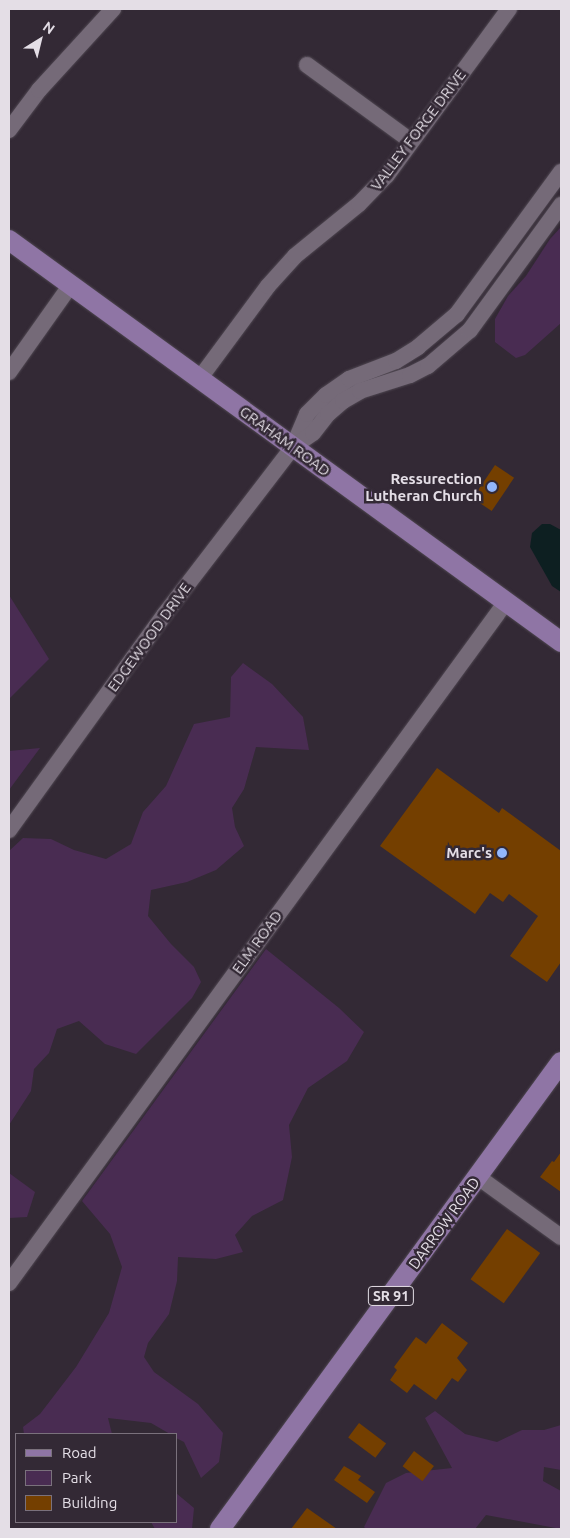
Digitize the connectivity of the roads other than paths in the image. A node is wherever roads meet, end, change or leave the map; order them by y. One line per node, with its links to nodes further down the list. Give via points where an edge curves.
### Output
1 (113, 9): 4 (street, via 39,90)
2 (509, 9): 5 (street, VALLEY FORGE DRIVE)
3 (307, 65): 5 (street)
4 (9, 130)
5 (411, 141): 11 (street, VALLEY FORGE DRIVE, via 369,194 295,256 268,286)
6 (561, 172): 12 (street, via 457,314 396,361 349,379 326,395 306,414)
7 (561, 206): 12 (street, via 470,330 428,366 360,391 343,401 313,433)
8 (9, 240): 9 (main road, GRAHAM ROAD)
9 (70, 286): 10 (street); 11 (main road, GRAHAM ROAD)
10 (9, 372)
11 (200, 378): 12 (main road, GRAHAM ROAD)
12 (294, 447): 13 (main road, GRAHAM ROAD); 15 (street, EDGEWOOD DRIVE, via 164,615)
13 (506, 602): 14 (main road, GRAHAM ROAD); 19 (street, ELM ROAD)
14 (561, 642)
15 (9, 830)
16 (561, 1062): 17 (main road, DARROW ROAD / SR 91)
17 (478, 1177): 18 (street); 20 (main road, DARROW ROAD / SR 91)
18 (561, 1237)
19 (9, 1283)
20 (220, 1529)

